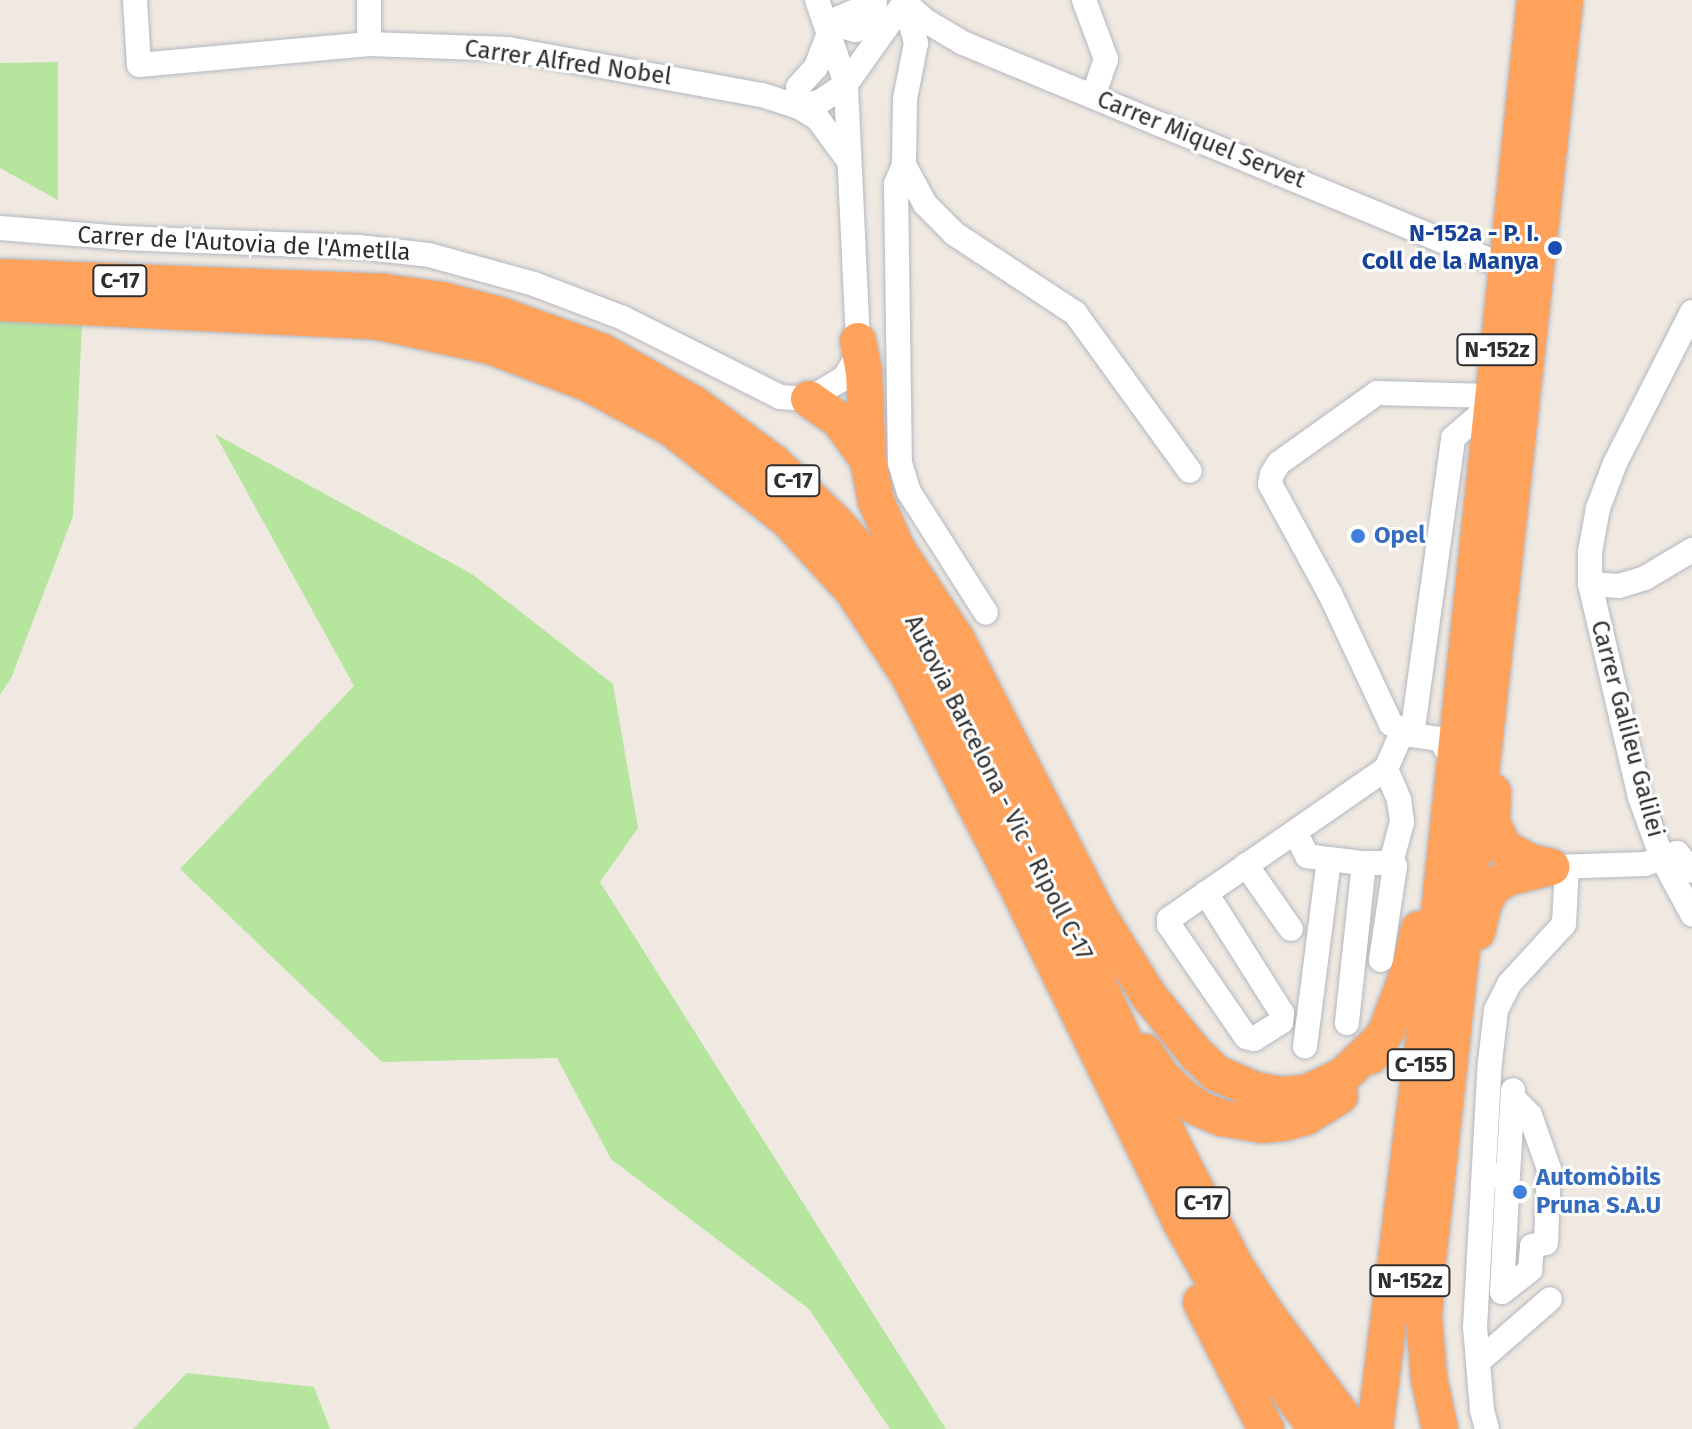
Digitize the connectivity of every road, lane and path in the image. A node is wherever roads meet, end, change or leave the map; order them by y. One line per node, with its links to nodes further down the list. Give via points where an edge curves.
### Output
1 (135, 0): 8 (street, Carrer Alfred Nobel, via 139,65)
2 (369, 0): 8 (street)
3 (1084, 0): 10 (street, via 1106,59)
4 (1535, 0): 16 (highway, N-152z)
5 (1565, 0): 28 (highway, N-152z)
6 (887, 5): 7 (street); 9 (street); 10 (street, Carrer Miquel Servet); 12 (street, via 916,43 905,99)
7 (826, 18): 9 (street); 11 (street, via 816,67)
8 (369, 44): 11 (street, Carrer Alfred Nobel, via 508,49)
9 (846, 84): 11 (street, Carrer Alfred Nobel, via 820,83); 13 (street)
10 (1093, 96): 16 (street, Carrer Miquel Servet)
11 (798, 97): 13 (street)
12 (904, 165): 25 (street, via 938,220 1075,313); 29 (street, via 896,184 900,463 909,492)
13 (853, 166): 21 (street)
14 (0, 228): 22 (street, Carrer de l'Autovia de l'Ametlla, via 429,255 623,318 780,397)
15 (0, 263): 18 (highway, via 161,269)
16 (1506, 267): 23 (highway, N-152z)
17 (0, 277): 18 (highway, Autovia Barcelona - Vic - Ripoll C-17 / C-17)
18 (240, 286): 48 (highway, Autovia Barcelona - Vic - Ripoll C-17 / C-17, via 385,292 500,315 601,351 694,404 774,463 891,586 919,627)
19 (0, 303): 53 (highway, Autovia Barcelona - Vic - Ripoll C-17 / C-17, via 374,321 490,346 587,383 671,428 789,521 853,591 890,646 1014,880)
20 (1692, 312): 27 (street, Carrer Galileu Galilei, via 1603,493 1590,552)
21 (858, 341): 22 (street, via 857,357 844,378); 24 (highway)
22 (809, 399): 24 (highway, via 840,421)
23 (1492, 401): 30 (highway, N-152z); 31 (street, via 1453,438); 31 (street, via 1377,393 1279,463 1272,474 1270,484 1330,594 1391,724)
24 (868, 460): 50 (highway, via 876,501 897,549 957,640 1099,916 1149,996 1197,1055 1216,1073 1255,1090 1305,1093 1344,1075)
25 (1190, 471)
26 (1692, 550): 27 (street, Carrer Galileu Galilei, via 1645,578 1619,586)
27 (1590, 584): 36 (street, Carrer Galileu Galilei, via 1640,797)
28 (1499, 596): 35 (highway, via 1503,643 1491,813); 52 (highway, N-152z)
29 (986, 613)
30 (1460, 700): 32 (highway); 61 (highway, C-155)
31 (1408, 732): 32 (street, via 1440,739); 33 (street)
32 (1446, 749): 50 (highway, via 1418,937)
33 (1386, 769): 34 (street); 39 (street, via 1402,822)
34 (1295, 832): 37 (street, via 1307,856); 40 (street)
35 (1504, 848): 41 (highway, via 1530,862); 43 (highway)
36 (1662, 858): 41 (street, via 1645,864); 42 (street, via 1679,854); 45 (street, Carrer Galileu Galilei)
37 (1329, 859): 38 (street); 51 (street)
38 (1364, 863): 39 (street); 49 (street)
39 (1391, 863): 47 (street, via 1395,866)
40 (1246, 865): 44 (street); 46 (street)
41 (1559, 867): 43 (highway, via 1507,878); 54 (street, via 1564,924 1509,984 1496,1010)
42 (1692, 871)
43 (1492, 888): 52 (highway, via 1478,924 1468,1014)
44 (1206, 893): 44 (street, via 1282,1013 1281,1022 1254,1039 1246,1037 1169,925 1169,919)
45 (1692, 914)
46 (1291, 929)
47 (1381, 960)
48 (1102, 993): 50 (highway, via 1129,1022 1162,1077 1198,1108 1245,1124 1283,1123 1321,1108 1360,1075); 58 (highway, Autovia Barcelona - Vic - Ripoll C-17 / C-17, via 1176,1151)
49 (1347, 1023)
50 (1383, 1037)
51 (1305, 1046)
52 (1442, 1123): 62 (highway, N-152z, via 1419,1218); 63 (highway, via 1424,1317)
53 (1134, 1129): 58 (highway, Autovia Barcelona - Vic - Ripoll C-17 / C-17, via 1234,1317); 59 (highway, via 1184,1269)
54 (1483, 1174): 55 (street); 57 (street, via 1475,1327)
55 (1508, 1175): 55 (street, via 1502,1292 1530,1270 1532,1246 1546,1243 1549,1169 1530,1115 1513,1092)
56 (1550, 1299): 57 (street)
57 (1479, 1361): 64 (street)
58 (1318, 1415): 60 (highway, Autovia Barcelona - Vic - Ripoll C-17 / C-17)
59 (1266, 1429)
60 (1352, 1429)
61 (1375, 1429)
62 (1390, 1429)
63 (1440, 1429)
64 (1487, 1429)

